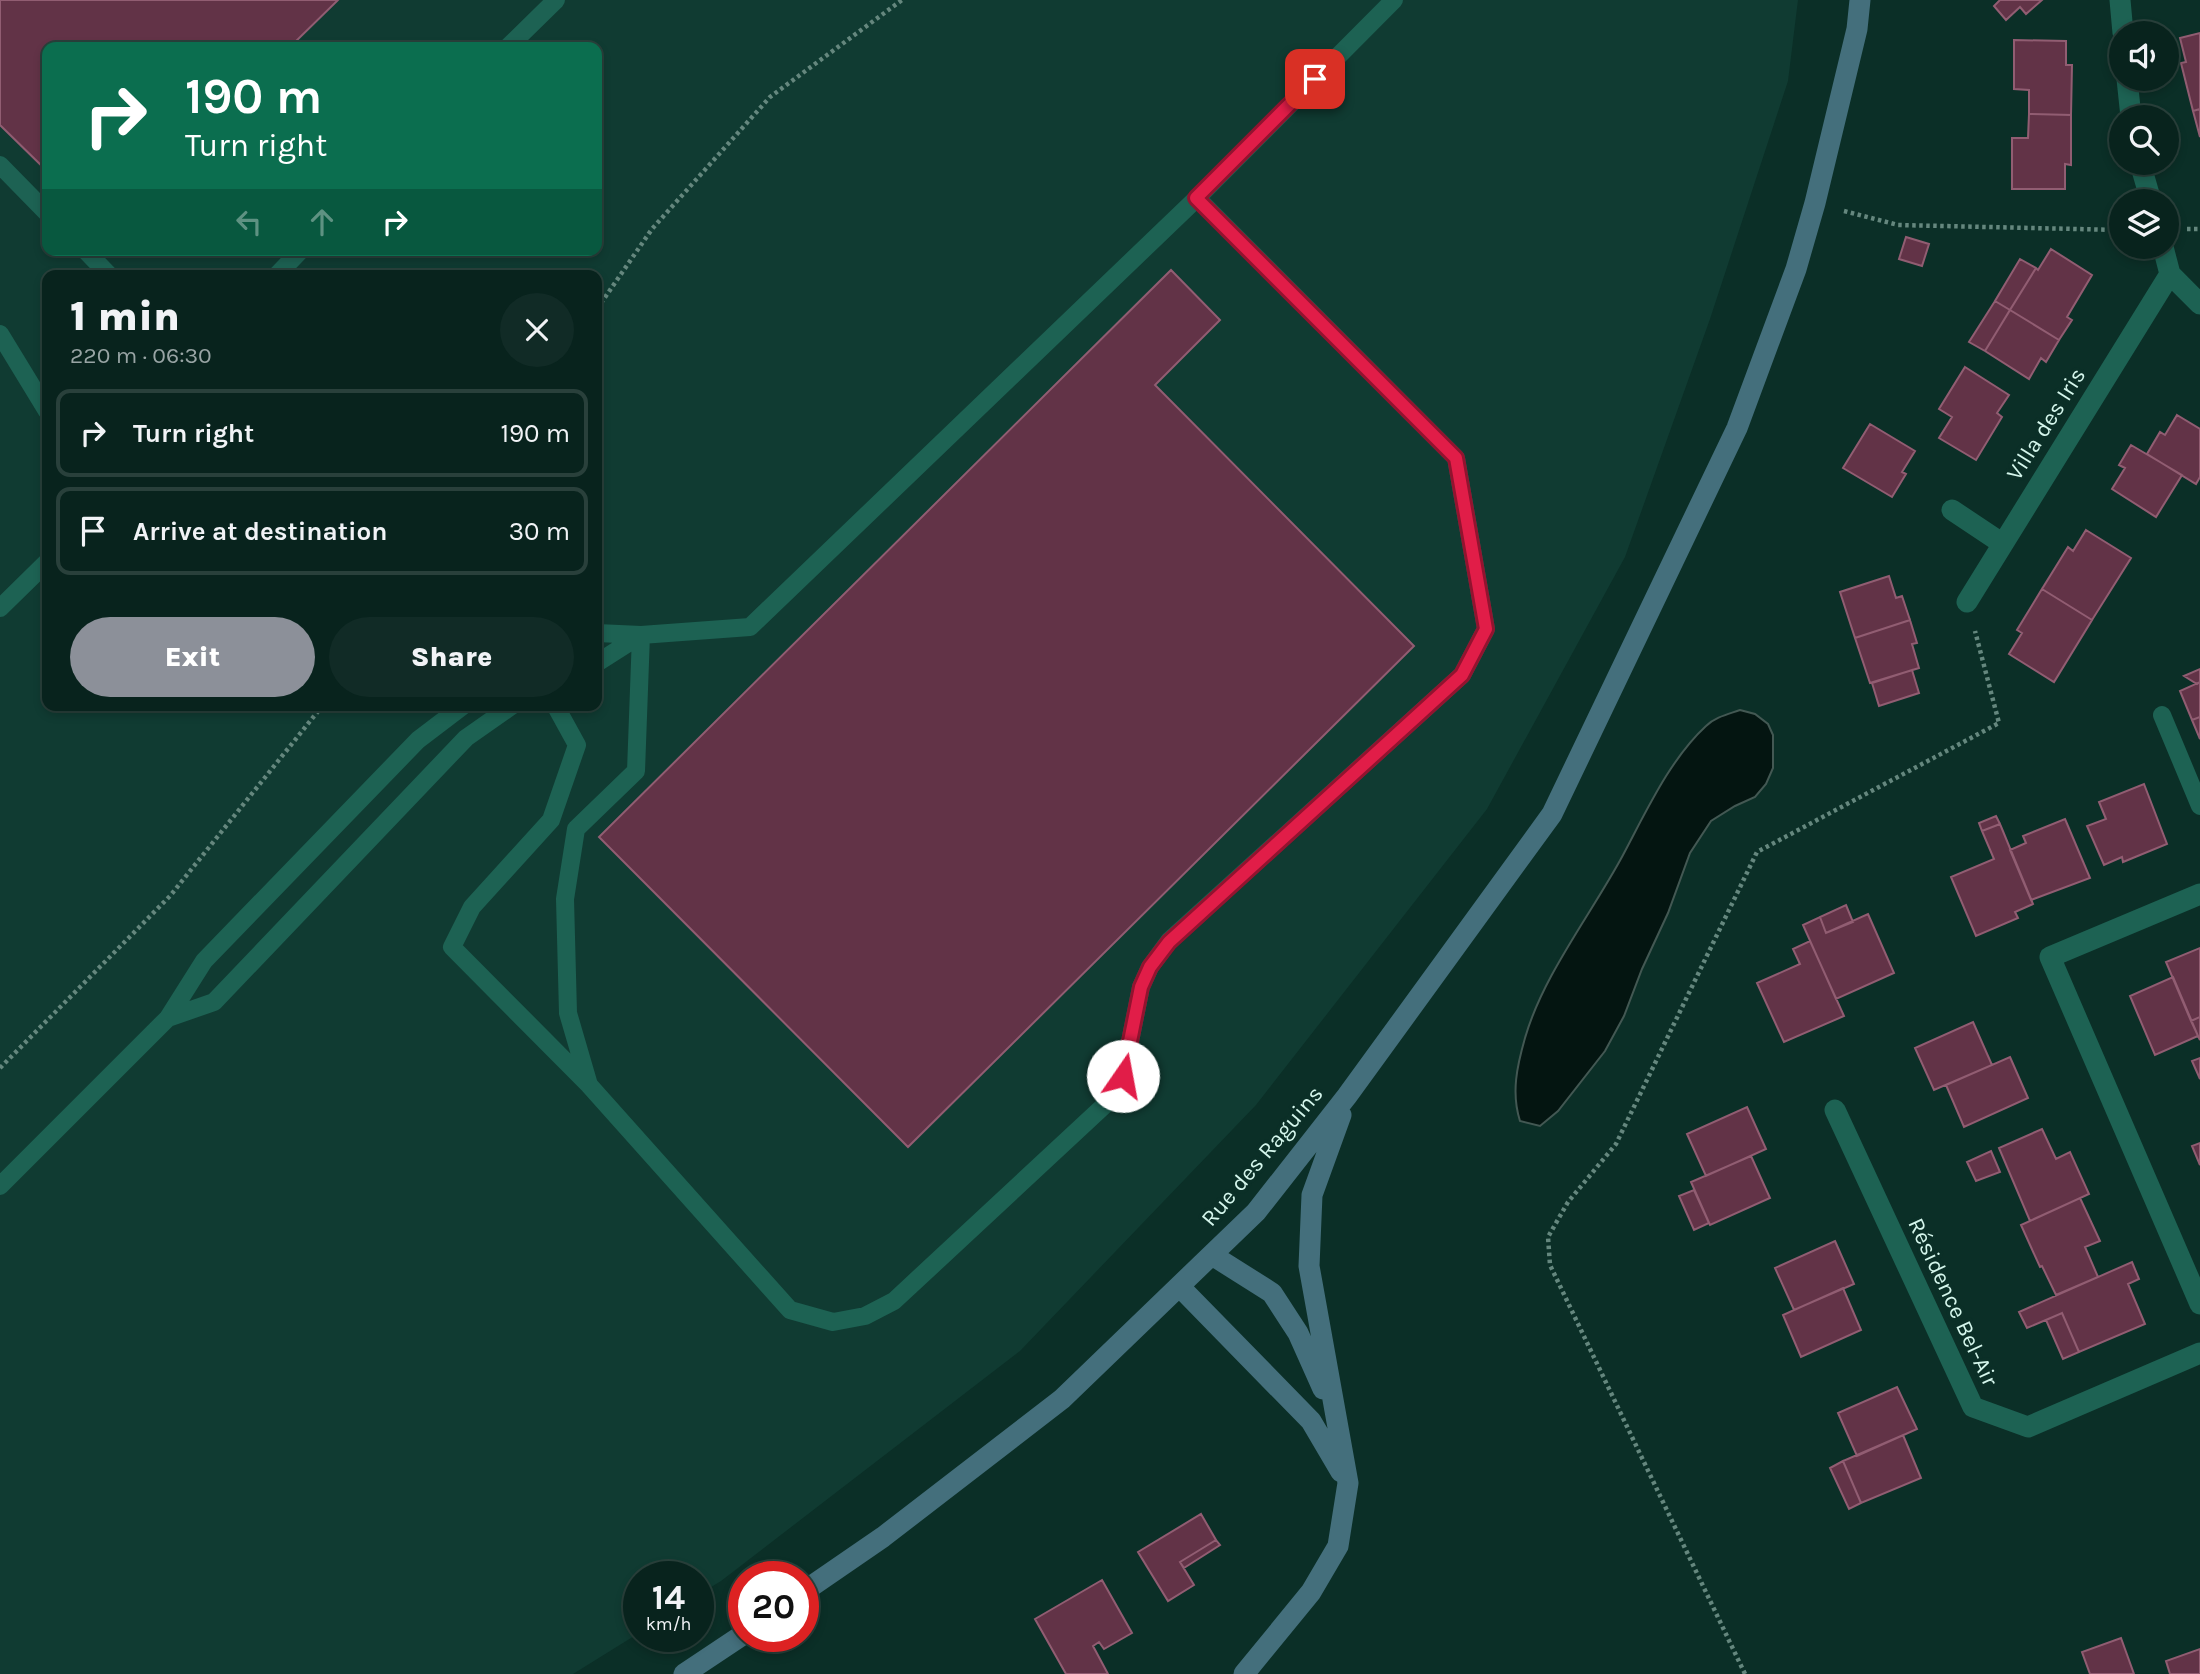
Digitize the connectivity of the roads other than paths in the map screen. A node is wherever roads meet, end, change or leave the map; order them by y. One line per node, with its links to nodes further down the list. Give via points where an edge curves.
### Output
1 (556, 0): 6 (lane)
2 (1394, 0): 8 (lane)
3 (1860, 0): 35 (street, Rue des Raguins, via 1815,203 1796,269 1737,428 1552,814)
4 (2120, 0): 5 (street)
5 (2122, 21)
6 (513, 42)
7 (0, 165): 9 (lane)
8 (1196, 198): 25 (lane, via 750,627); 34 (lane, via 1456,458 1486,629 1462,675 1169,942 1141,987 1123,1076 1108,1102 894,1301 864,1316 833,1322 790,1310)
9 (42, 207)
10 (91, 256): 13 (lane)
11 (295, 256): 14 (lane)
12 (2166, 259): 15 (street)
13 (104, 270)
14 (281, 270)
15 (2170, 274): 16 (street); 20 (street, Villa des Iris)
16 (2200, 304)
17 (0, 334): 18 (lane)
18 (42, 403)
19 (1952, 510): 20 (street)
20 (2003, 544): 22 (street, Villa des Iris)
21 (42, 567): 23 (lane)
22 (1967, 602)
23 (0, 608)
24 (602, 633): 25 (lane)
25 (641, 635): 26 (lane); 34 (lane, via 636,771 576,829 565,899 568,1013)
26 (602, 660)
27 (456, 711): 33 (lane, via 418,740 204,961)
28 (504, 711): 33 (lane, via 466,738 214,1002)
29 (558, 711): 34 (lane, via 577,745 551,820 472,907 452,947)
30 (2162, 715): 31 (lane)
31 (2200, 806)
32 (2200, 894): 39 (street, via 2050,957)
33 (168, 1018): 37 (lane)
34 (589, 1085)
35 (1347, 1096): 38 (street, Rue des Raguins, via 1256,1212); 43 (street, via 1312,1195 1309,1266)
36 (1835, 1110): 42 (street, Résidence Bel-Air, via 1973,1408 2028,1426)
37 (0, 1186)
38 (1212, 1255): 40 (street, Rue des Raguins); 43 (street, via 1272,1293 1298,1333)
39 (2194, 1275): 41 (street)
40 (1180, 1287): 44 (street, via 1311,1421); 45 (street, Rue des Raguins, via 1062,1399)
41 (2200, 1304)
42 (2200, 1353)
43 (1336, 1419): 44 (street)
44 (1348, 1483): 48 (street, via 1338,1546 1311,1592)
45 (819, 1581)
46 (728, 1645): 47 (street)
47 (684, 1674)
48 (1244, 1674)

